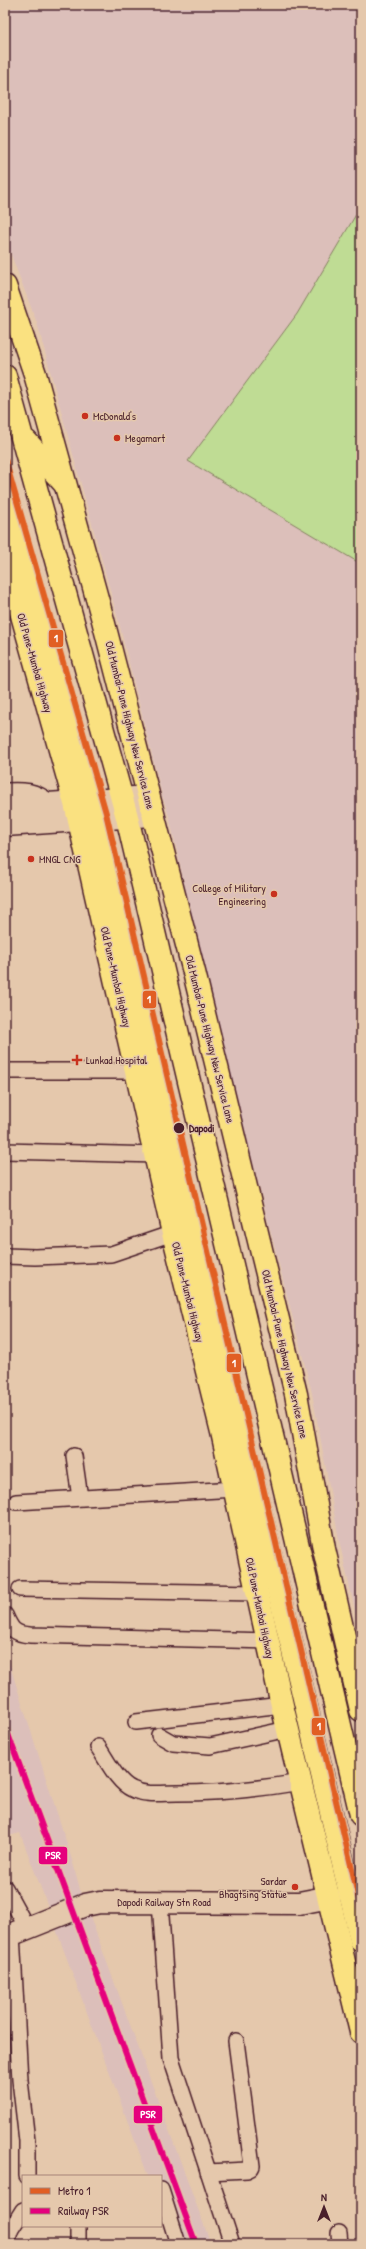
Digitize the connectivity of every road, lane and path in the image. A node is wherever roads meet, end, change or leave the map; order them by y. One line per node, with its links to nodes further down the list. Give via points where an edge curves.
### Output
1 (5, 286): 4 (main road, Old Mumbai-Pune Highway New Service Lane, via 35,374)
2 (5, 376): 3 (main road)
3 (22, 437): 4 (main road); 10 (main road)
4 (64, 484): 8 (main road, Old Mumbai-Pune Highway New Service Lane, via 104,620)
5 (5, 491): 11 (main road, Old Pune–Mumbai Highway)
6 (5, 555): 11 (main road, Old Pune–Mumbai Highway)
7 (5, 793): 12 (street, via 28,792 39,796)
8 (150, 806): 10 (main road); 30 (main road, Old Mumbai-Pune Highway New Service Lane, via 194,972 295,1387 324,1549)
9 (5, 807): 12 (main road)
10 (124, 808): 11 (main road); 36 (main road)
11 (86, 811): 12 (main road); 16 (main road, Old Pune–Mumbai Highway); 41 (main road, Old Pune–Mumbai Highway, via 320,1762)
12 (53, 813): 13 (main road); 14 (street, via 35,832)
13 (5, 825)
14 (5, 834)
15 (5, 1071): 16 (street)
16 (138, 1071): 18 (main road, Old Pune–Mumbai Highway)
17 (5, 1151): 18 (street)
18 (157, 1155): 19 (main road, Old Pune–Mumbai Highway)
19 (173, 1233): 20 (street, via 111,1254 35,1258); 22 (main road, Old Pune–Mumbai Highway)
20 (5, 1256)
21 (74, 1456): 23 (street)
22 (235, 1489): 23 (street); 26 (main road, Old Pune–Mumbai Highway)
23 (80, 1498): 24 (street)
24 (16, 1502)
25 (20, 1590): 26 (street)
26 (257, 1593): 28 (main road, Old Pune–Mumbai Highway)
27 (5, 1615): 28 (street, via 10,1628 18,1634)
28 (267, 1641): 29 (main road, Old Pune–Mumbai Highway)
29 (282, 1705): 31 (street); 32 (main road, Old Pune–Mumbai Highway)
30 (361, 1710)
31 (136, 1722)
32 (288, 1729): 33 (street, via 210,1746 173,1744); 35 (main road, Old Pune–Mumbai Highway)
33 (159, 1735)
34 (98, 1747): 35 (street, via 121,1780 131,1789 144,1794 269,1788)
35 (301, 1782): 38 (main road, Old Pune–Mumbai Highway)
36 (361, 1815)
37 (5, 1888): 40 (street)
38 (330, 1897): 39 (main road, Dapodi Railway Stn Road, via 299,1903); 42 (main road, Old Pune–Mumbai Highway)
39 (160, 1902): 40 (main road, Dapodi Railway Stn Road, via 86,1904); 44 (street, via 171,2058)
40 (14, 1933): 45 (street)
41 (361, 1940)
42 (361, 2032)
43 (236, 2041): 44 (street, via 252,2166 247,2170)
44 (208, 2172): 52 (street)
45 (27, 2175)
46 (162, 2193): 51 (street)
47 (22, 2212): 49 (street)
48 (78, 2227): 50 (street)
49 (6, 2244)
50 (78, 2244)
51 (178, 2244)
52 (232, 2244)

